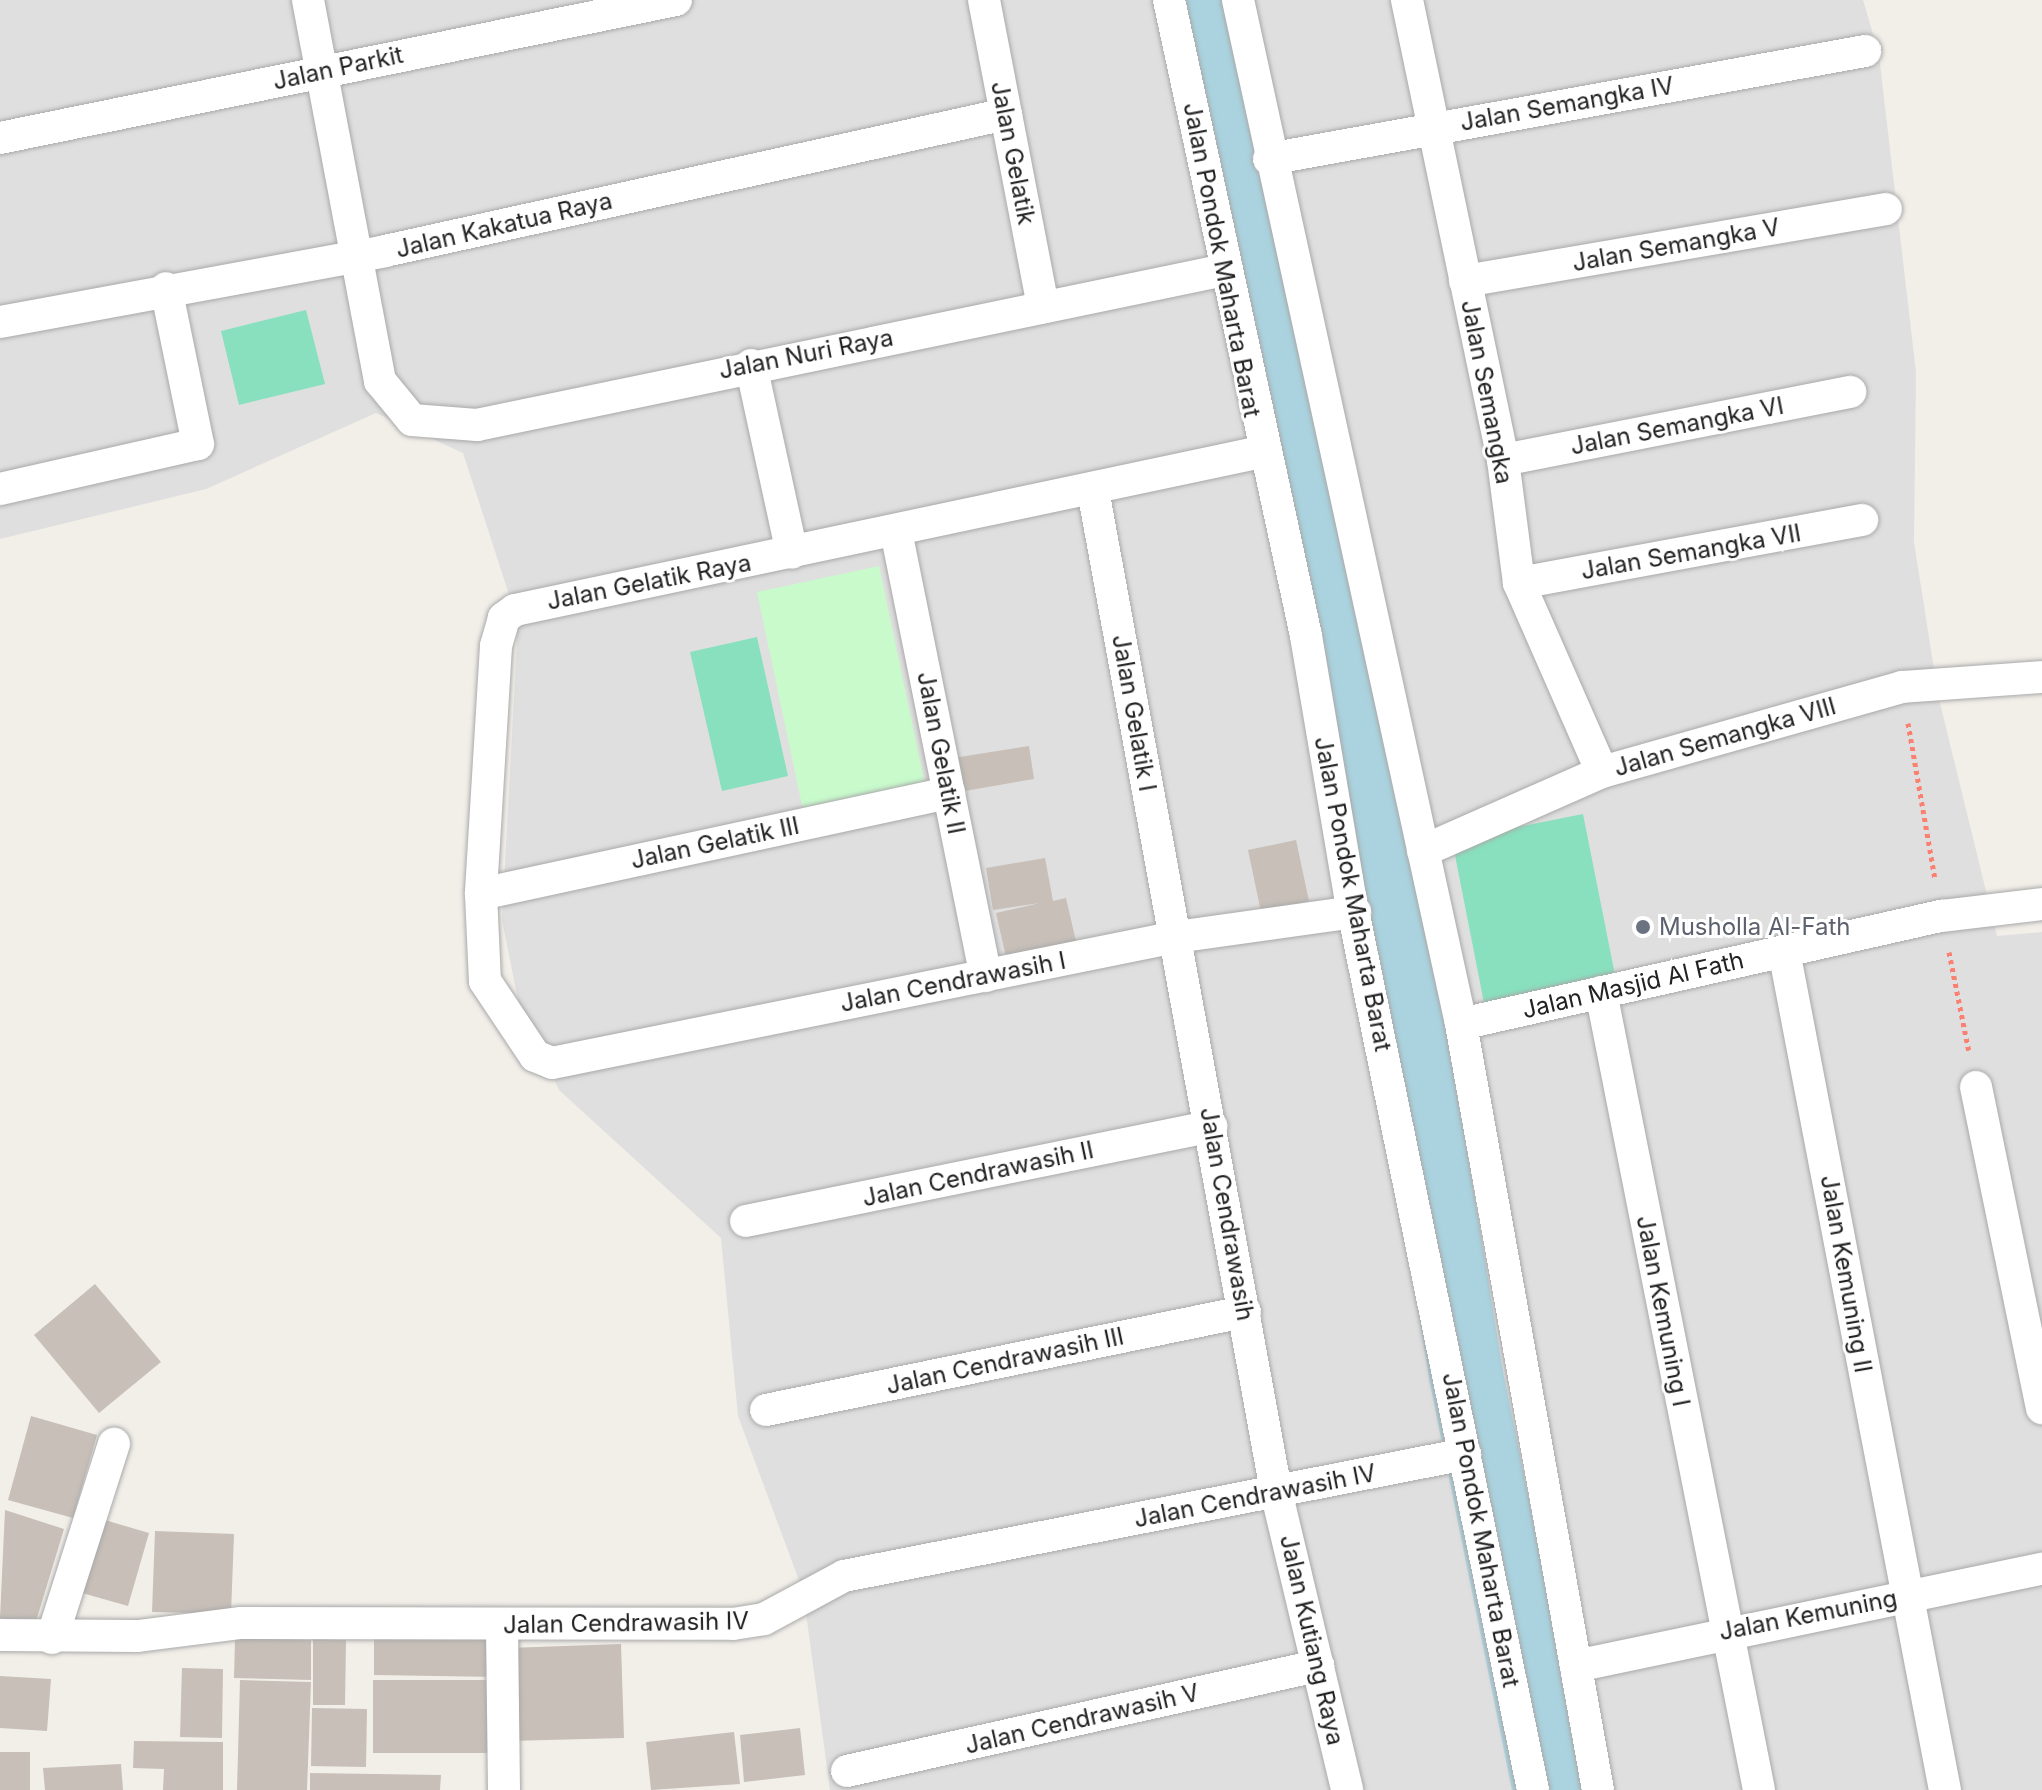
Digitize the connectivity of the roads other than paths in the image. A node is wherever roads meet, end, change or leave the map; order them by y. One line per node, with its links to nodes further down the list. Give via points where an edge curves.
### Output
1 (308, 0): 8 (street)
2 (676, 0): 8 (street, Jalan Parkit)
3 (984, 0): 9 (street, Jalan Gelatik)
4 (1169, 0): 15 (street, Jalan Pondok Maharta Barat)
5 (1238, 0): 12 (street)
6 (1407, 0): 10 (street, Jalan Semangka)
7 (1865, 51): 10 (street, Jalan Semangka IV)
8 (323, 70): 11 (street, Jalan Parkit); 14 (street)
9 (1006, 114): 14 (street, Jalan Kakatua Raya); 18 (street, Jalan Gelatik)
10 (1435, 128): 12 (street, Jalan Semangka IV); 16 (street, Jalan Semangka)
11 (0, 138)
12 (1269, 159): 33 (street)
13 (1886, 209): 16 (street, Jalan Semangka V)
14 (359, 255): 17 (street, Jalan Kakatua Raya); 20 (street, Jalan Nuri Raya, via 380,381 392,405 412,420 477,425)
15 (1225, 270): 18 (street, Jalan Nuri Raya); 22 (street, Jalan Pondok Maharta Barat)
16 (1465, 281): 23 (street, Jalan Semangka)
17 (166, 288): 19 (street, Jalan Kakatua Raya); 24 (street, via 198,444)
18 (1043, 307): 20 (street, Jalan Nuri Raya)
19 (0, 322)
20 (751, 365): 28 (street)
21 (1850, 392): 23 (street, Jalan Semangka VI)
22 (1261, 452): 25 (street, Jalan Gelatik Raya); 36 (street, Jalan Pondok Maharta Barat, via 1306,636)
23 (1503, 460): 29 (street, Jalan Semangka)
24 (0, 489)
25 (1093, 490): 27 (street, Jalan Gelatik Raya); 37 (street, Jalan Gelatik I)
26 (1862, 520): 29 (street, Jalan Semangka VII)
27 (896, 531): 28 (street, Jalan Gelatik Raya); 32 (street, Jalan Gelatik II)
28 (792, 553): 34 (street, Jalan Gelatik Raya, via 555,599 504,618 496,646)
29 (1519, 583): 31 (street, Jalan Semangka)
30 (2042, 677): 31 (street, Jalan Semangka VIII, via 1902,687)
31 (1602, 772): 33 (street, Jalan Semangka VIII)
32 (949, 793): 34 (street, Jalan Gelatik III); 39 (street, Jalan Gelatik II)
33 (1423, 851): 41 (street)
34 (481, 894): 42 (street, Jalan Gelatik Raya, via 480,955 493,1002 535,1056)
35 (2042, 904): 38 (street, Jalan Masjid Al Fath, via 1942,916)
36 (1355, 912): 37 (street, Jalan Cendrawasih I); 50 (street, Jalan Pondok Maharta Barat)
37 (1176, 937): 39 (street, Jalan Cendrawasih I); 44 (street, Jalan Cendrawasih)
38 (1784, 951): 40 (street, Jalan Masjid Al Fath); 53 (street, Jalan Kemuning II)
39 (986, 976): 42 (street, Jalan Cendrawasih I)
40 (1601, 992): 41 (street, Jalan Masjid Al Fath); 55 (street, Jalan Kemuning I)
41 (1461, 1024): 59 (street)
42 (552, 1063)
43 (1976, 1087): 47 (street)
44 (1211, 1126): 45 (street, Jalan Cendrawasih II); 46 (street, Jalan Cendrawasih)
45 (746, 1221)
46 (1245, 1312): 48 (street, Jalan Cendrawasih III); 51 (street, Jalan Cendrawasih)
47 (2042, 1408)
48 (766, 1410)
49 (114, 1444): 57 (street)
50 (1465, 1454): 51 (street, Jalan Cendrawasih IV); 63 (street, Jalan Pondok Maharta Barat)
51 (1276, 1491): 54 (street, Jalan Cendrawasih IV, via 844,1576 764,1619); 58 (street, Jalan Kutiang Raya)
52 (2042, 1569): 53 (street, Jalan Kemuning)
53 (1903, 1597): 55 (street, Jalan Kemuning); 66 (street, Jalan Kemuning II)
54 (502, 1627): 57 (street, Jalan Cendrawasih IV, via 241,1623); 61 (street)
55 (1724, 1630): 59 (street, Jalan Kemuning); 65 (street, Jalan Kemuning I)
56 (0, 1635): 57 (street, Jalan Cendrawasih IV)
57 (52, 1638)
58 (1318, 1666): 60 (street, Jalan Cendrawasih V); 62 (street, Jalan Kutiang Raya)
59 (1576, 1666): 64 (street)
60 (847, 1771)
61 (504, 1790)
62 (1347, 1790)
63 (1533, 1790)
64 (1598, 1790)
65 (1759, 1790)
66 (1945, 1790)

